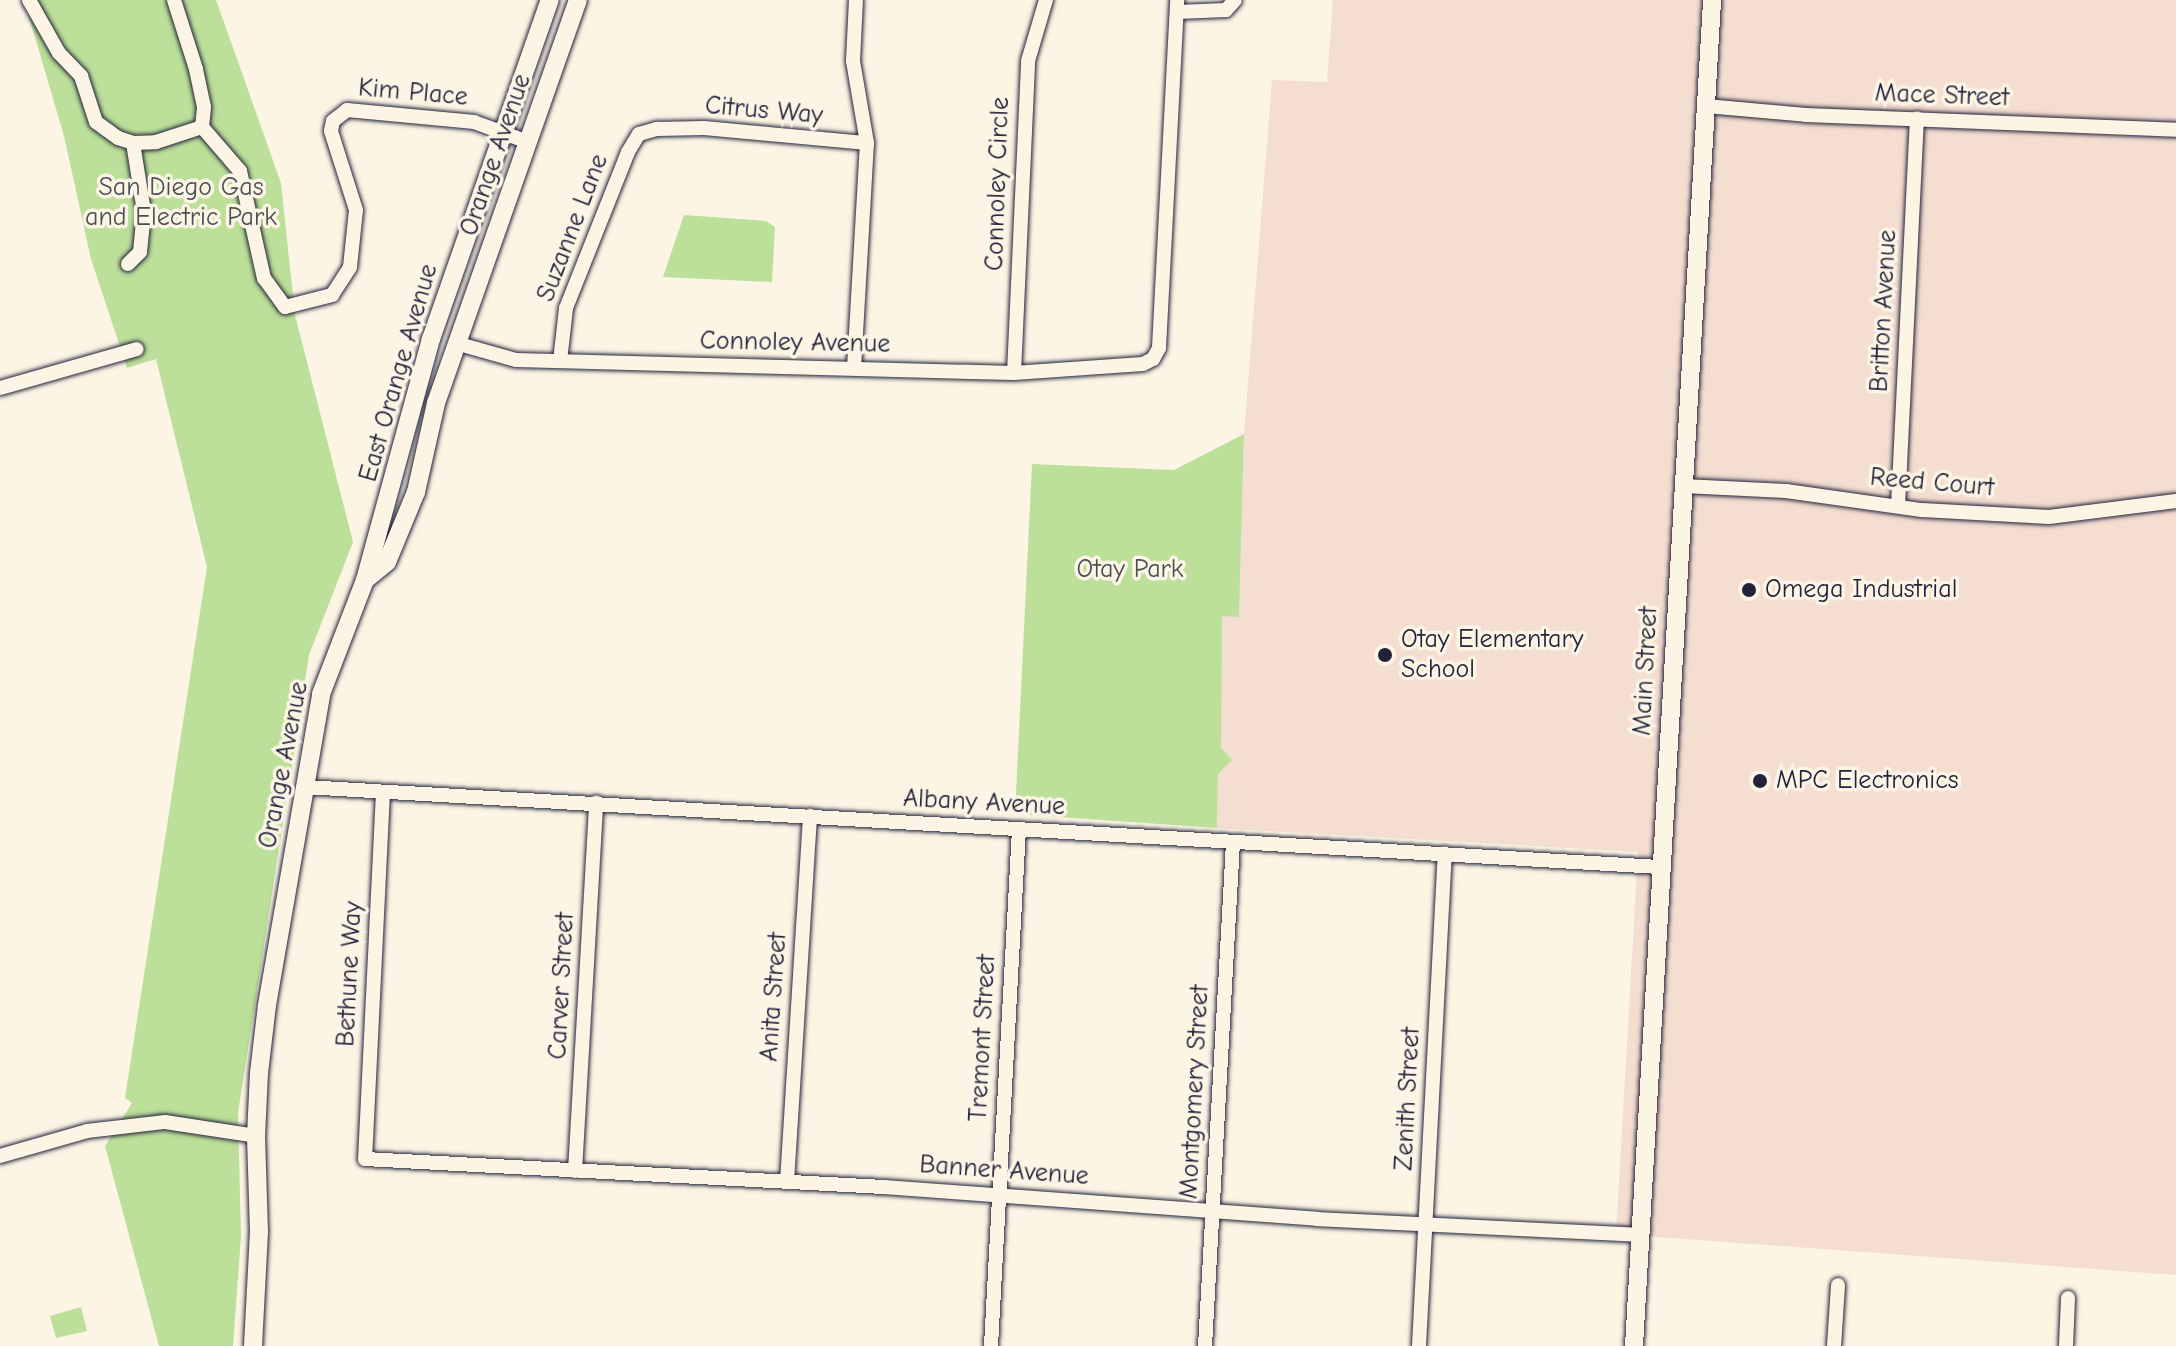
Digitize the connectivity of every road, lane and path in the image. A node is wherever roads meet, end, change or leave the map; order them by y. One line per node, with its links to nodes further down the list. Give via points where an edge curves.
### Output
1 (29, 0): 17 (street, via 59,53 81,76 96,122)
2 (174, 0): 12 (street, via 204,107)
3 (550, 0): 15 (main road, East Orange Avenue)
4 (578, 0): 16 (main road, Orange Avenue)
5 (856, 0): 18 (street, via 853,61)
6 (1046, 0): 25 (street, Connoley Circle, via 1028,61)
7 (1235, 0): 9 (street, via 1226,10)
8 (1712, 0): 10 (main road, Main Street)
9 (1177, 6): 25 (street, Connoley Avenue, via 1159,348 1153,359 1132,366)
10 (1706, 106): 11 (street, Mace Street); 27 (main road, Main Street)
11 (1917, 118): 14 (street, Mace Street); 29 (street, Britton Avenue)
12 (202, 127): 15 (street, Kim Place, via 240,171 260,267 285,307 332,295 350,267 356,210 331,131 333,121 347,110 474,122); 17 (street, via 156,142)
13 (657, 129): 18 (street, Citrus Way, via 704,128); 23 (street, Suzanne Lane, via 639,134 628,152 566,308)
14 (2176, 130)
15 (504, 132): 16 (street, Kim Place); 20 (main road, East Orange Avenue)
16 (528, 142): 21 (main road, Orange Avenue)
17 (133, 143): 19 (street, via 144,212 140,252)
18 (867, 143): 24 (street)
19 (128, 264)
20 (433, 334): 21 (main road); 30 (main road, East Orange Avenue)
21 (459, 344): 23 (street, Connoley Avenue, via 516,360); 30 (main road, Orange Avenue, via 436,403 416,492 387,562)
22 (137, 349): 26 (street)
23 (560, 361): 24 (street, Connoley Avenue)
24 (854, 368): 25 (street, Connoley Avenue)
25 (1014, 373)
26 (0, 388)
27 (1683, 486): 29 (street, Reed Court, via 1786,491); 38 (main road, Main Street)
28 (2176, 501): 29 (street, Reed Court, via 2049,517)
29 (1898, 506)
30 (365, 580): 31 (main road, Orange Avenue, via 321,694)
31 (305, 787): 32 (street, Albany Avenue); 39 (main road, Orange Avenue, via 267,1005)
32 (383, 792): 33 (street, Albany Avenue); 41 (street, Bethune Way)
33 (596, 803): 34 (street, Albany Avenue); 42 (street, Carver Street)
34 (810, 816): 35 (street, Albany Avenue); 43 (street, Anita Street)
35 (1019, 829): 36 (street, Albany Avenue); 44 (street, Tremont Street)
36 (1233, 842): 37 (street, Albany Avenue); 45 (street, Montgomery Street)
37 (1445, 854): 38 (street, Albany Avenue); 46 (street, Zenith Street)
38 (1661, 867): 47 (main road, Main Street)
39 (256, 1136): 40 (street, via 165,1122 87,1131); 50 (main road, Orange Avenue, via 259,1232)
40 (0, 1156)
41 (365, 1159): 42 (street, Banner Avenue)
42 (575, 1171): 43 (street, Banner Avenue)
43 (787, 1182): 44 (street, Banner Avenue)
44 (998, 1196): 45 (street, Banner Avenue); 51 (street, Tremont Street)
45 (1212, 1212): 46 (street, Banner Avenue); 52 (street, Montgomery Street)
46 (1426, 1224): 47 (street, Banner Avenue); 53 (street, Zenith Street)
47 (1641, 1235): 54 (main road, Main Street)
48 (1838, 1285): 55 (street)
49 (2068, 1298): 56 (street)
50 (253, 1346)
51 (991, 1346)
52 (1205, 1346)
53 (1419, 1346)
54 (1634, 1346)
55 (1834, 1346)
56 (2066, 1346)

